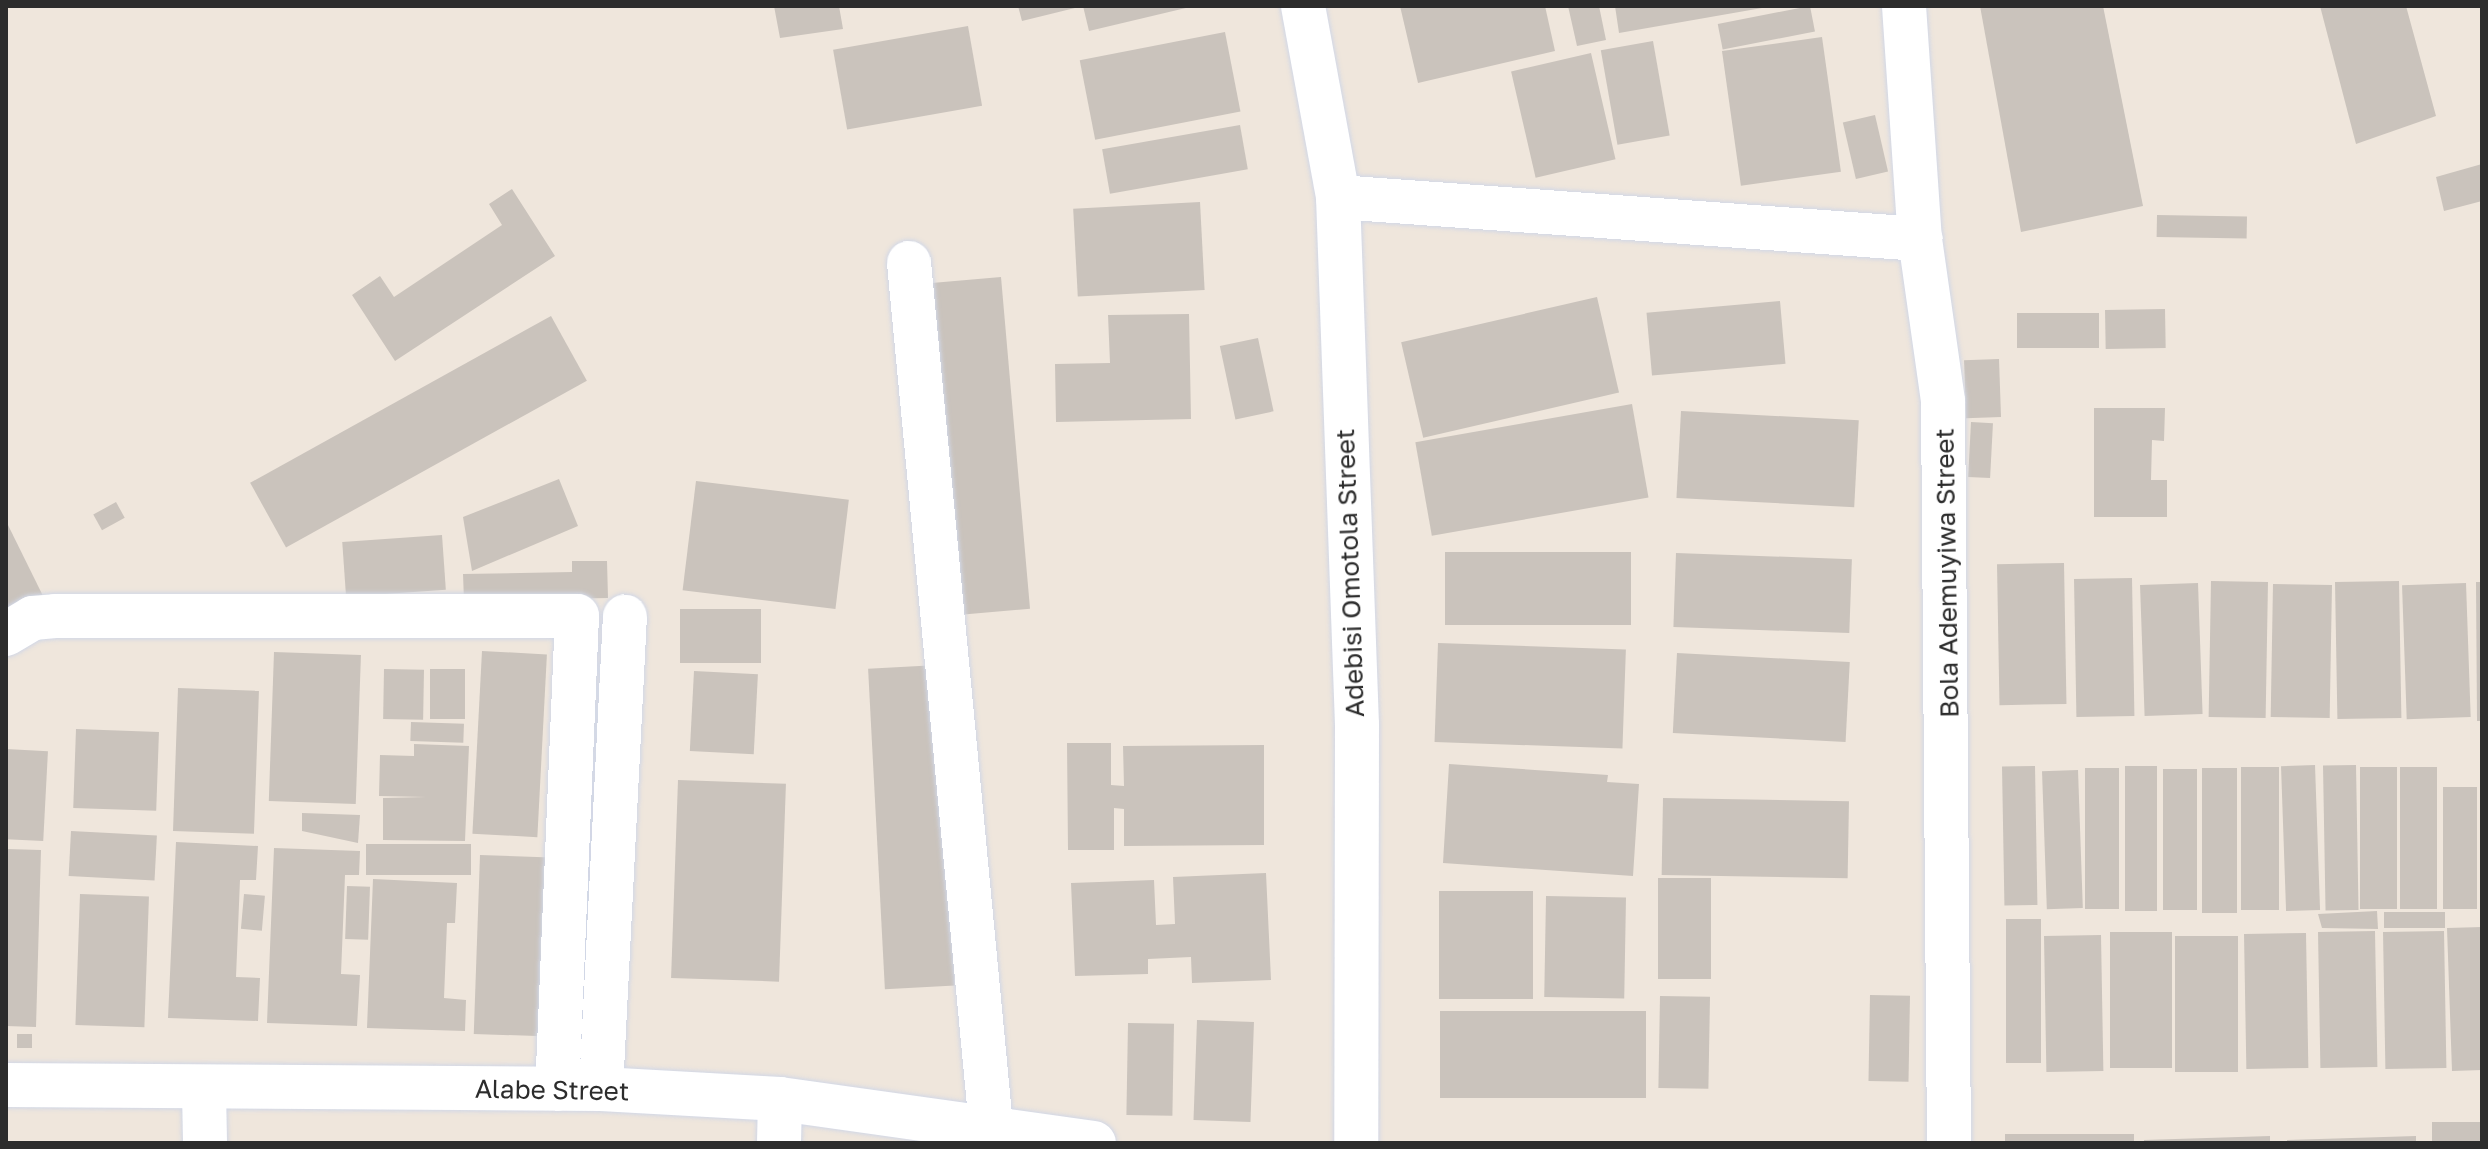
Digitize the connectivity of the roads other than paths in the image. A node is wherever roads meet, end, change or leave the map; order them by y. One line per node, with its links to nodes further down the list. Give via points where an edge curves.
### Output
1 (1303, 6): 3 (street, Adebisi Omotola Street)
2 (1904, 6): 4 (street, Bola Ademuyiwa Street)
3 (1338, 197): 4 (street); 17 (street, Adebisi Omotola Street, via 1357,725)
4 (1920, 239): 18 (street, Bola Ademuyiwa Street, via 1943,401)
5 (909, 263): 13 (street)
6 (625, 617): 10 (street)
7 (6, 634): 9 (street, via 33,618 55,616 577,616)
8 (6, 1085): 11 (street, Alabe Street)
9 (557, 1089): 10 (street, Alabe Street); 11 (street, Alabe Street)
10 (601, 1089): 12 (street, Alabe Street)
11 (204, 1090): 14 (street)
12 (780, 1099): 13 (street, Alabe Street); 15 (street)
13 (991, 1125): 16 (street, Alabe Street)
14 (205, 1143)
15 (779, 1143)
16 (1094, 1143)
17 (1356, 1143)
18 (1949, 1143)

